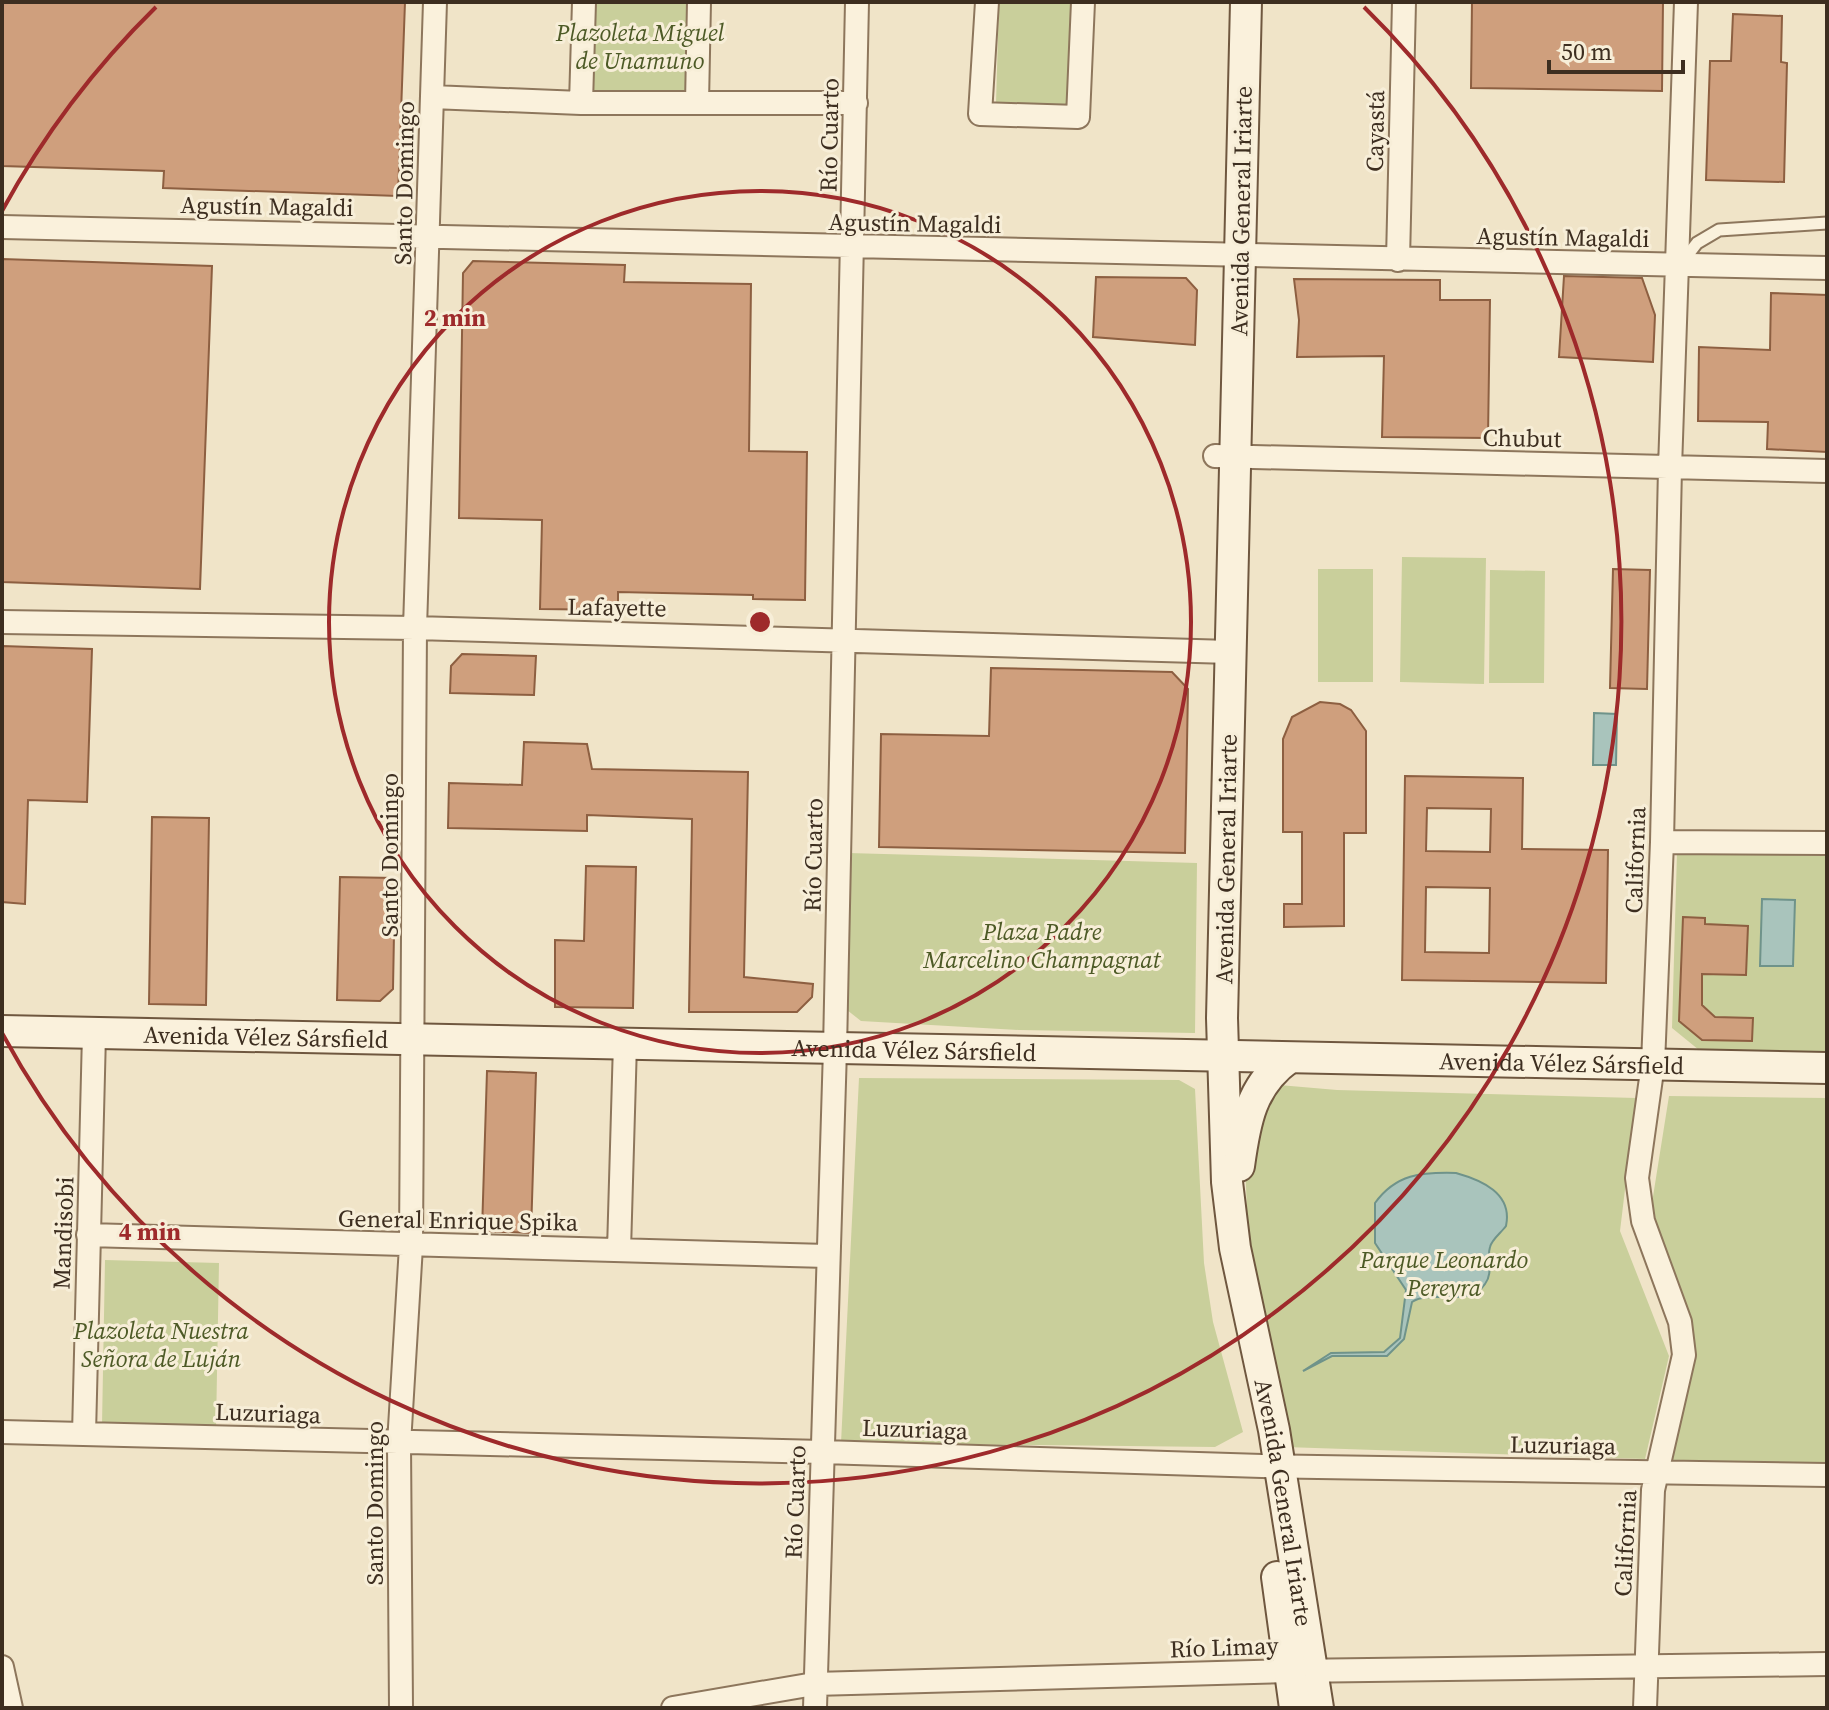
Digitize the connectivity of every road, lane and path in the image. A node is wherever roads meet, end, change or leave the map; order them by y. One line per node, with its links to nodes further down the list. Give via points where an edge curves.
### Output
1 (435, 2): 11 (street, Santo Domingo)
2 (584, 2): 12 (street)
3 (699, 2): 13 (street)
4 (857, 2): 14 (street, Río Cuarto)
5 (987, 2): 6 (street, via 980,114 1078,117)
6 (1083, 2)
7 (1226, 2): 19 (main road, Avenida General Iriarte)
8 (1246, 2): 19 (main road, Avenida General Iriarte)
9 (1404, 2): 20 (street, Cayastá)
10 (1686, 2): 21 (street, California)
11 (432, 97): 12 (street); 17 (street, Santo Domingo)
12 (581, 103): 13 (street)
13 (697, 103): 14 (street)
14 (856, 103): 18 (street, Río Cuarto)
15 (1827, 223): 21 (lane, via 1719,230 1697,243)
16 (2, 227): 17 (street, Agustín Magaldi)
17 (430, 235): 18 (street, Agustín Magaldi); 27 (street, Santo Domingo)
18 (853, 248): 19 (street, Agustín Magaldi); 28 (street, Río Cuarto)
19 (1230, 256): 20 (street, Agustín Magaldi); 23 (main road, Avenida General Iriarte)
20 (1398, 260): 21 (street, Agustín Magaldi)
21 (1679, 265): 22 (street, Agustín Magaldi); 24 (street, California)
22 (1827, 268)
23 (1225, 457): 24 (street, Chubut); 29 (main road, Avenida General Iriarte)
24 (1670, 468): 25 (street, Chubut); 30 (street, California)
25 (1827, 471)
26 (2, 622): 27 (street, Lafayette)
27 (415, 628): 28 (street, Lafayette); 34 (street, Santo Domingo)
28 (842, 639): 29 (street, Lafayette); 36 (street, Río Cuarto)
29 (1221, 652): 37 (main road, Avenida General Iriarte)
30 (1662, 842): 31 (street); 39 (street, California)
31 (1827, 843)
32 (2, 1031): 33 (main road, Avenida Vélez Sársfield)
33 (94, 1034): 34 (main road, Avenida Vélez Sársfield); 41 (street, Mandisobi)
34 (415, 1038): 35 (main road, Avenida Vélez Sársfield); 42 (street, Santo Domingo)
35 (625, 1043): 36 (main road, Avenida Vélez Sársfield); 44 (street)
36 (835, 1049): 37 (main road, Avenida Vélez Sársfield); 45 (street, Río Cuarto)
37 (1213, 1057): 38 (main road, Avenida Vélez Sársfield); 43 (main road, Avenida General Iriarte); 50 (main road, Avenida General Iriarte, via 1204,1136 1220,1280)
38 (1289, 1058): 39 (main road, Avenida Vélez Sársfield); 43 (main road, via 1262,1082 1250,1109 1239,1166)
39 (1653, 1064): 40 (main road, Avenida Vélez Sársfield); 51 (street, California, via 1638,1191 1684,1348)
40 (1827, 1068)
41 (88, 1235): 42 (street, General Enrique Spika); 47 (street, Mandisobi)
42 (411, 1246): 44 (street, General Enrique Spika); 48 (street, Santo Domingo)
43 (1235, 1248): 50 (main road, Avenida General Iriarte)
44 (619, 1250): 45 (street, General Enrique Spika)
45 (827, 1256): 49 (street, Río Cuarto)
46 (2, 1432): 47 (street, Luzuriaga)
47 (84, 1434): 48 (street, Luzuriaga)
48 (399, 1444): 49 (street, Luzuriaga); 59 (street, Santo Domingo)
49 (823, 1452): 50 (street, Luzuriaga); 57 (street, Río Cuarto)
50 (1271, 1466): 51 (street, Luzuriaga); 56 (main road, Avenida General Iriarte)
51 (1656, 1472): 52 (street, Luzuriaga); 54 (street, California)
52 (1827, 1475)
53 (1827, 1664): 54 (street, Río Limay)
54 (1646, 1665): 56 (street, Río Limay); 64 (street, California)
55 (2, 1667): 58 (street)
56 (1302, 1671): 57 (street, Río Limay); 62 (main road, Avenida General Iriarte); 63 (main road, Avenida General Iriarte)
57 (814, 1684): 60 (street, Río Limay); 61 (street, Río Cuarto)
58 (11, 1708)
59 (401, 1708)
60 (673, 1708)
61 (815, 1708)
62 (1295, 1708)
63 (1318, 1708)
64 (1645, 1708)

